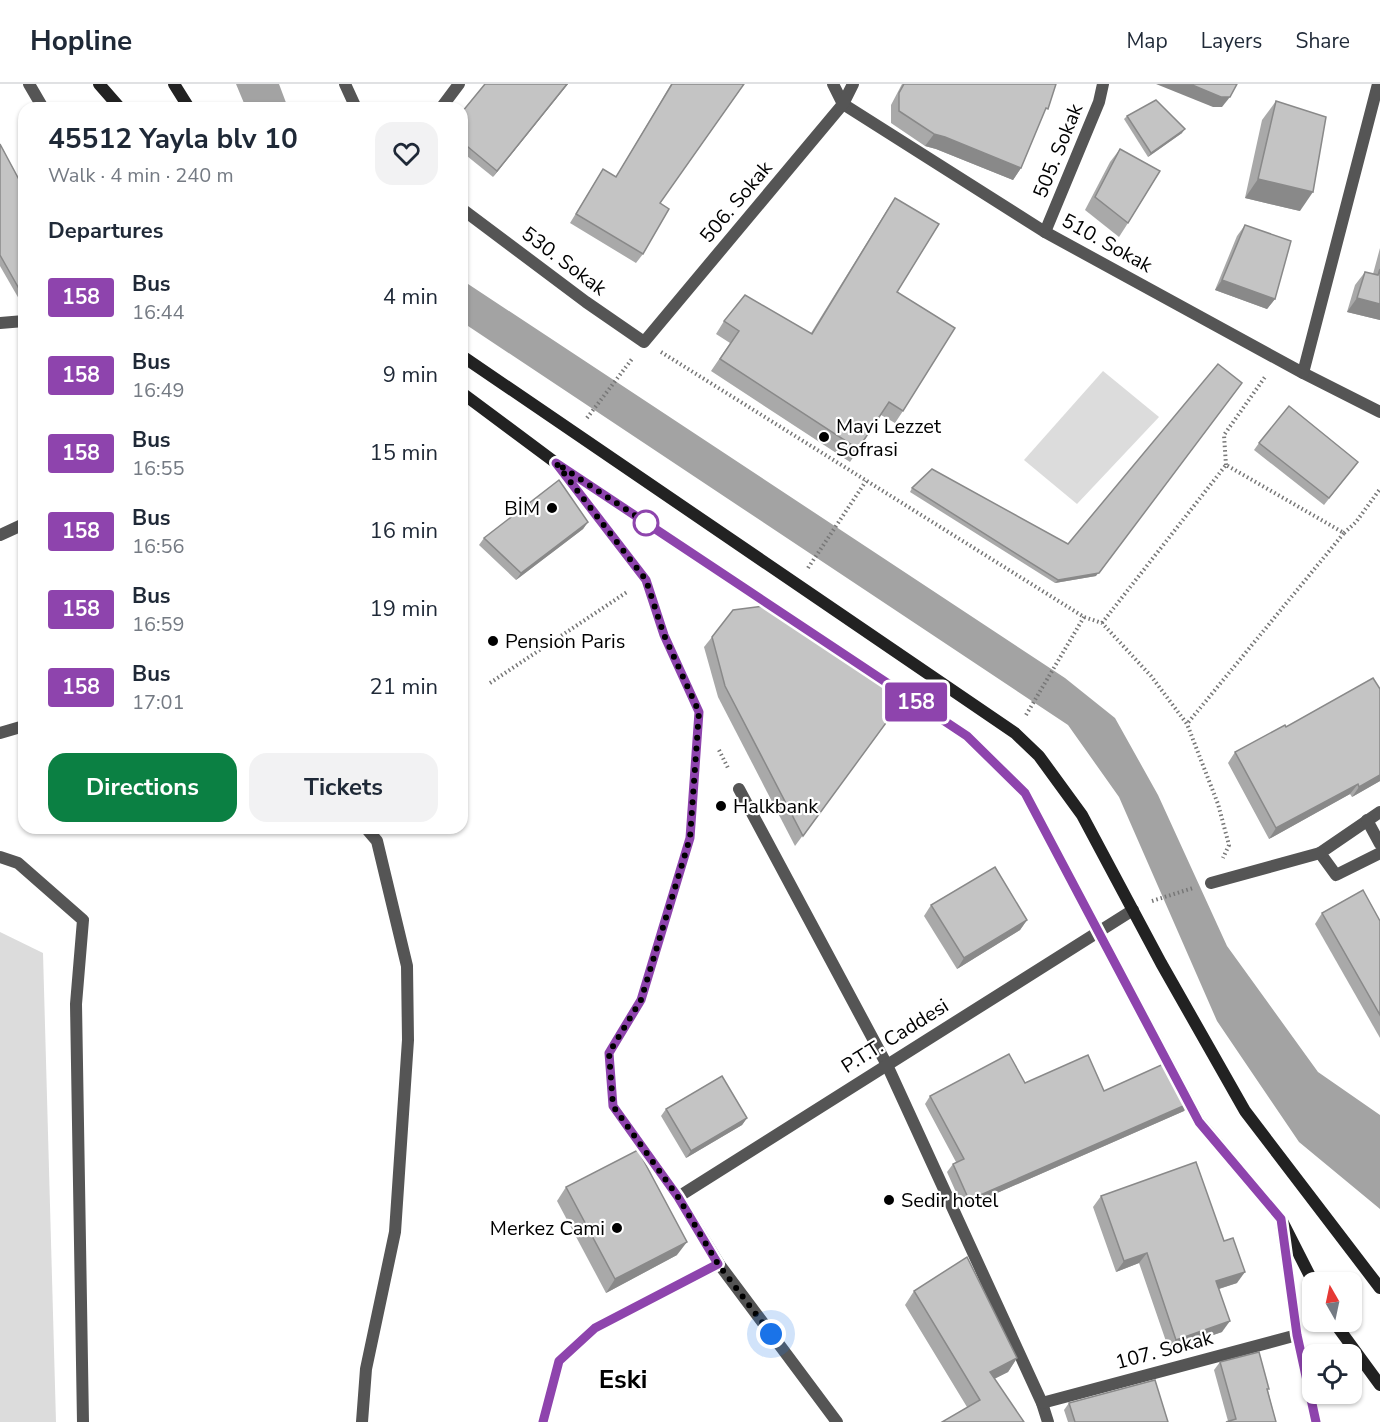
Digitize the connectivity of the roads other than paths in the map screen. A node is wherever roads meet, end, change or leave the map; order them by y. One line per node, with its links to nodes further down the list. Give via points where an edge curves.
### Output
1 (29, 84): 10 (street)
2 (99, 84): 11 (street)
3 (174, 84): 12 (street)
4 (345, 84): 13 (street)
5 (459, 84): 14 (street)
6 (833, 84): 15 (street)
7 (853, 84): 15 (street, 506. Sokak)
8 (1104, 84): 17 (street, 505. Sokak)
9 (1378, 84): 22 (street)
10 (40, 102)
11 (115, 102)
12 (185, 102)
13 (353, 102)
14 (446, 102)
15 (843, 104): 17 (street, 510. Sokak); 20 (street, 506. Sokak)
16 (468, 214): 20 (street, 530. Sokak)
17 (1045, 232): 22 (street, 510. Sokak)
18 (18, 322): 19 (street)
19 (0, 323)
20 (644, 342)
21 (468, 360): 39 (street, via 1015,733 1039,756 1082,815)
22 (1303, 373): 24 (street, 510. Sokak)
23 (468, 397): 25 (street)
24 (1380, 412)
25 (556, 463): 40 (street, via 967,736 1025,793); 42 (street, via 646,580 664,635 699,712 690,838 641,1000 609,1053 613,1106)
26 (18, 527): 27 (street)
27 (0, 535)
28 (18, 728): 29 (street)
29 (0, 733)
30 (739, 789): 41 (street)
31 (1380, 812): 32 (street)
32 (1367, 820): 34 (street); 35 (street)
33 (371, 834): 52 (street, via 377,841 406,966 408,1040 395,1232 366,1369)
34 (1380, 844)
35 (1320, 853): 36 (street, via 1336,875); 38 (street)
36 (1380, 853)
37 (0, 857): 51 (street, via 18,863 83,920 76,1004)
38 (1210, 883)
39 (1133, 910): 40 (street, P.T.T. Caddesi); 46 (street, via 1245,1111)
40 (1098, 931): 41 (street, P.T.T. Caddesi); 43 (street, via 1199,1122)
41 (886, 1065): 42 (street, P.T.T. Caddesi); 50 (street)
42 (678, 1197): 44 (street)
43 (1281, 1219): 45 (street); 48 (street)
44 (718, 1264): 53 (street, via 595,1328 559,1361); 54 (street)
45 (1308, 1272)
46 (1380, 1288)
47 (1341, 1332): 49 (street)
48 (1297, 1335): 50 (street, 107. Sokak); 56 (street)
49 (1380, 1385)
50 (1042, 1403): 55 (street)
51 (83, 1422)
52 (362, 1422)
53 (543, 1422)
54 (837, 1422)
55 (1048, 1422)
56 (1316, 1422)

